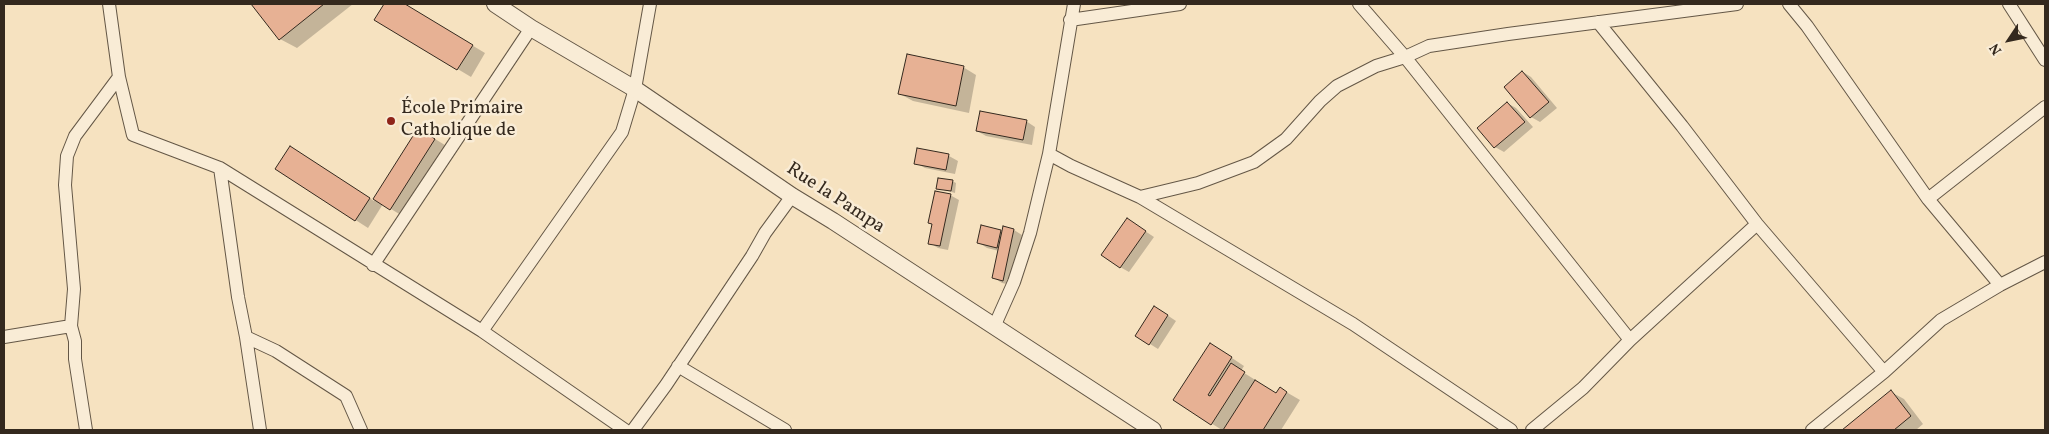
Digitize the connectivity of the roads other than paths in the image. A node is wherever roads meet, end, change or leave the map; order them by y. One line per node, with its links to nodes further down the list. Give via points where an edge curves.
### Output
1 (109, 4): 15 (street)
2 (495, 4): 12 (street, Rue la Pampa)
3 (650, 4): 16 (street)
4 (1074, 4): 10 (street)
5 (1180, 4): 10 (street)
6 (1359, 4): 13 (street)
7 (1737, 4): 11 (street)
8 (1789, 4): 22 (street)
9 (2009, 4): 14 (street)
10 (1070, 20): 18 (street)
11 (1598, 22): 13 (street, via 1429,46); 23 (street)
12 (531, 28): 16 (street, Rue la Pampa); 25 (street)
13 (1405, 57): 21 (street, via 1376,66 1337,86 1286,139 1254,162 1198,183); 32 (street)
14 (2045, 60)
15 (119, 77): 19 (street, via 133,135); 27 (street, via 75,136 67,156 65,185 74,289)
16 (635, 89): 20 (street, Rue la Pampa); 29 (street, via 622,132)
17 (2045, 107): 22 (street)
18 (1049, 154): 21 (street); 28 (street, via 1022,258)
19 (220, 168): 25 (street); 31 (street)
20 (792, 196): 28 (street, Rue la Pampa); 33 (street)
21 (1140, 197): 42 (street, via 1353,324)
22 (1928, 198): 26 (street)
23 (1757, 224): 32 (street); 34 (street)
24 (2045, 262): 26 (street)
25 (373, 265): 29 (street)
26 (2000, 285): 34 (street, via 1941,320)
27 (71, 326): 30 (street); 35 (street)
28 (994, 327): 41 (street, Rue la Pampa)
29 (482, 331): 38 (street)
30 (4, 337)
31 (246, 337): 36 (street); 37 (street, via 276,351 346,396)
32 (1630, 340): 43 (street, via 1583,388)
33 (678, 366): 39 (street); 40 (street)
34 (1884, 372): 44 (street)
35 (86, 430)
36 (260, 430)
37 (361, 430)
38 (625, 430)
39 (633, 430)
40 (785, 430)
41 (1153, 430)
42 (1511, 430)
43 (1532, 430)
44 (1812, 430)

